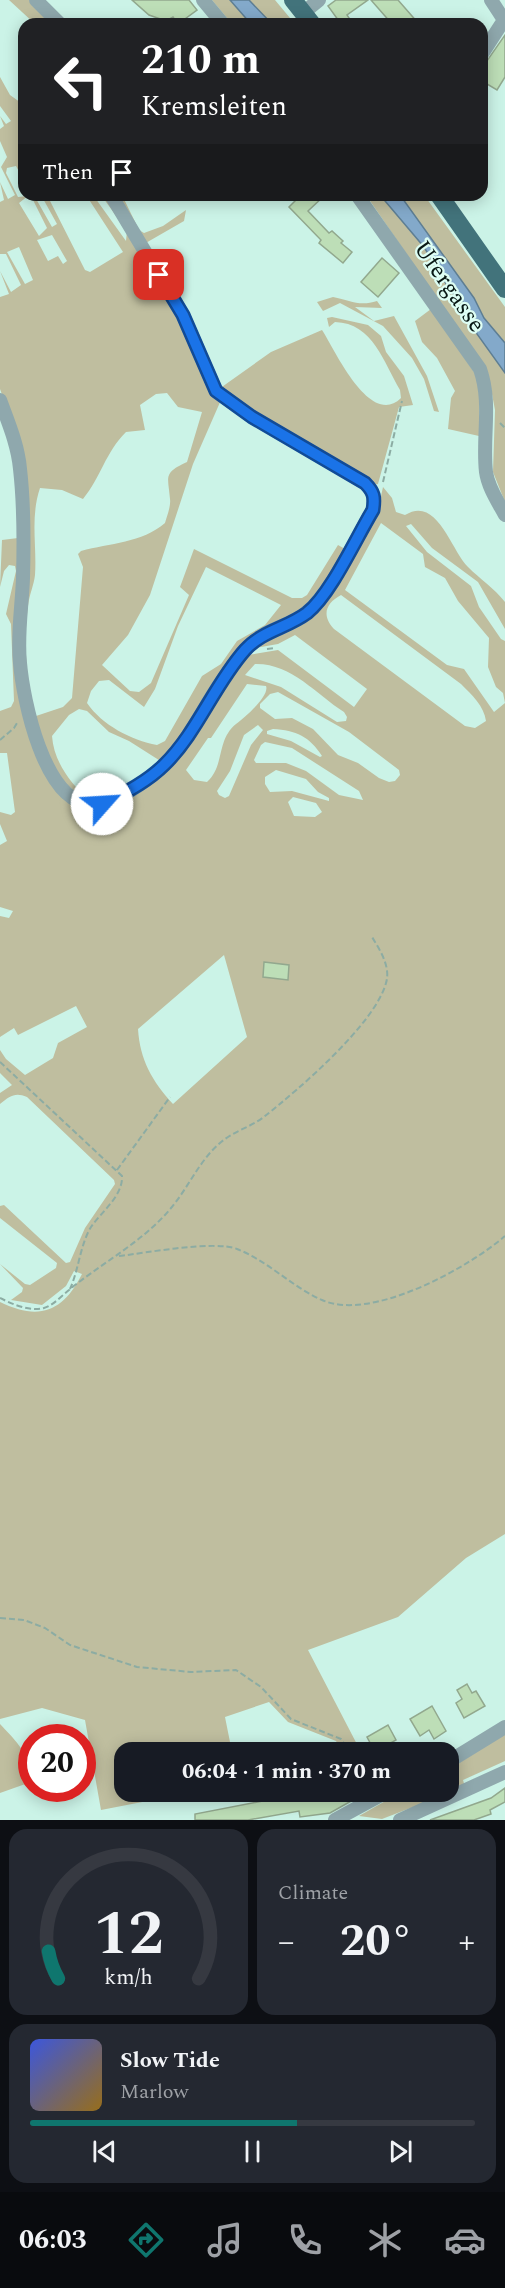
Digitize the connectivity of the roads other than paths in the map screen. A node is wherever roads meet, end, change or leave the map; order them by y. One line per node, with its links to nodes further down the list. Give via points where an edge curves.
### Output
1 (36, 0): 6 (street)
2 (202, 0): 7 (street)
3 (319, 0): 5 (street)
4 (491, 0): 8 (street, via 504,20)
5 (302, 12)
6 (54, 18)
7 (218, 18)
8 (488, 45)
9 (115, 201): 13 (street, via 183,315 216,391 252,417 359,479 375,499 373,510 315,604 298,618 253,642 163,766 102,804 89,805 68,794 47,764 26,704 18,621 23,579 20,467)
10 (361, 201): 14 (street, Ufergasse, via 480,369 487,407 486,474)
11 (443, 201): 12 (main road)
12 (505, 289)
13 (0, 400)
14 (505, 515)
15 (505, 1727): 16 (street)
16 (459, 1755)
17 (505, 1772): 19 (street)
18 (368, 1802): 20 (street)
19 (408, 1818)
20 (335, 1820)

